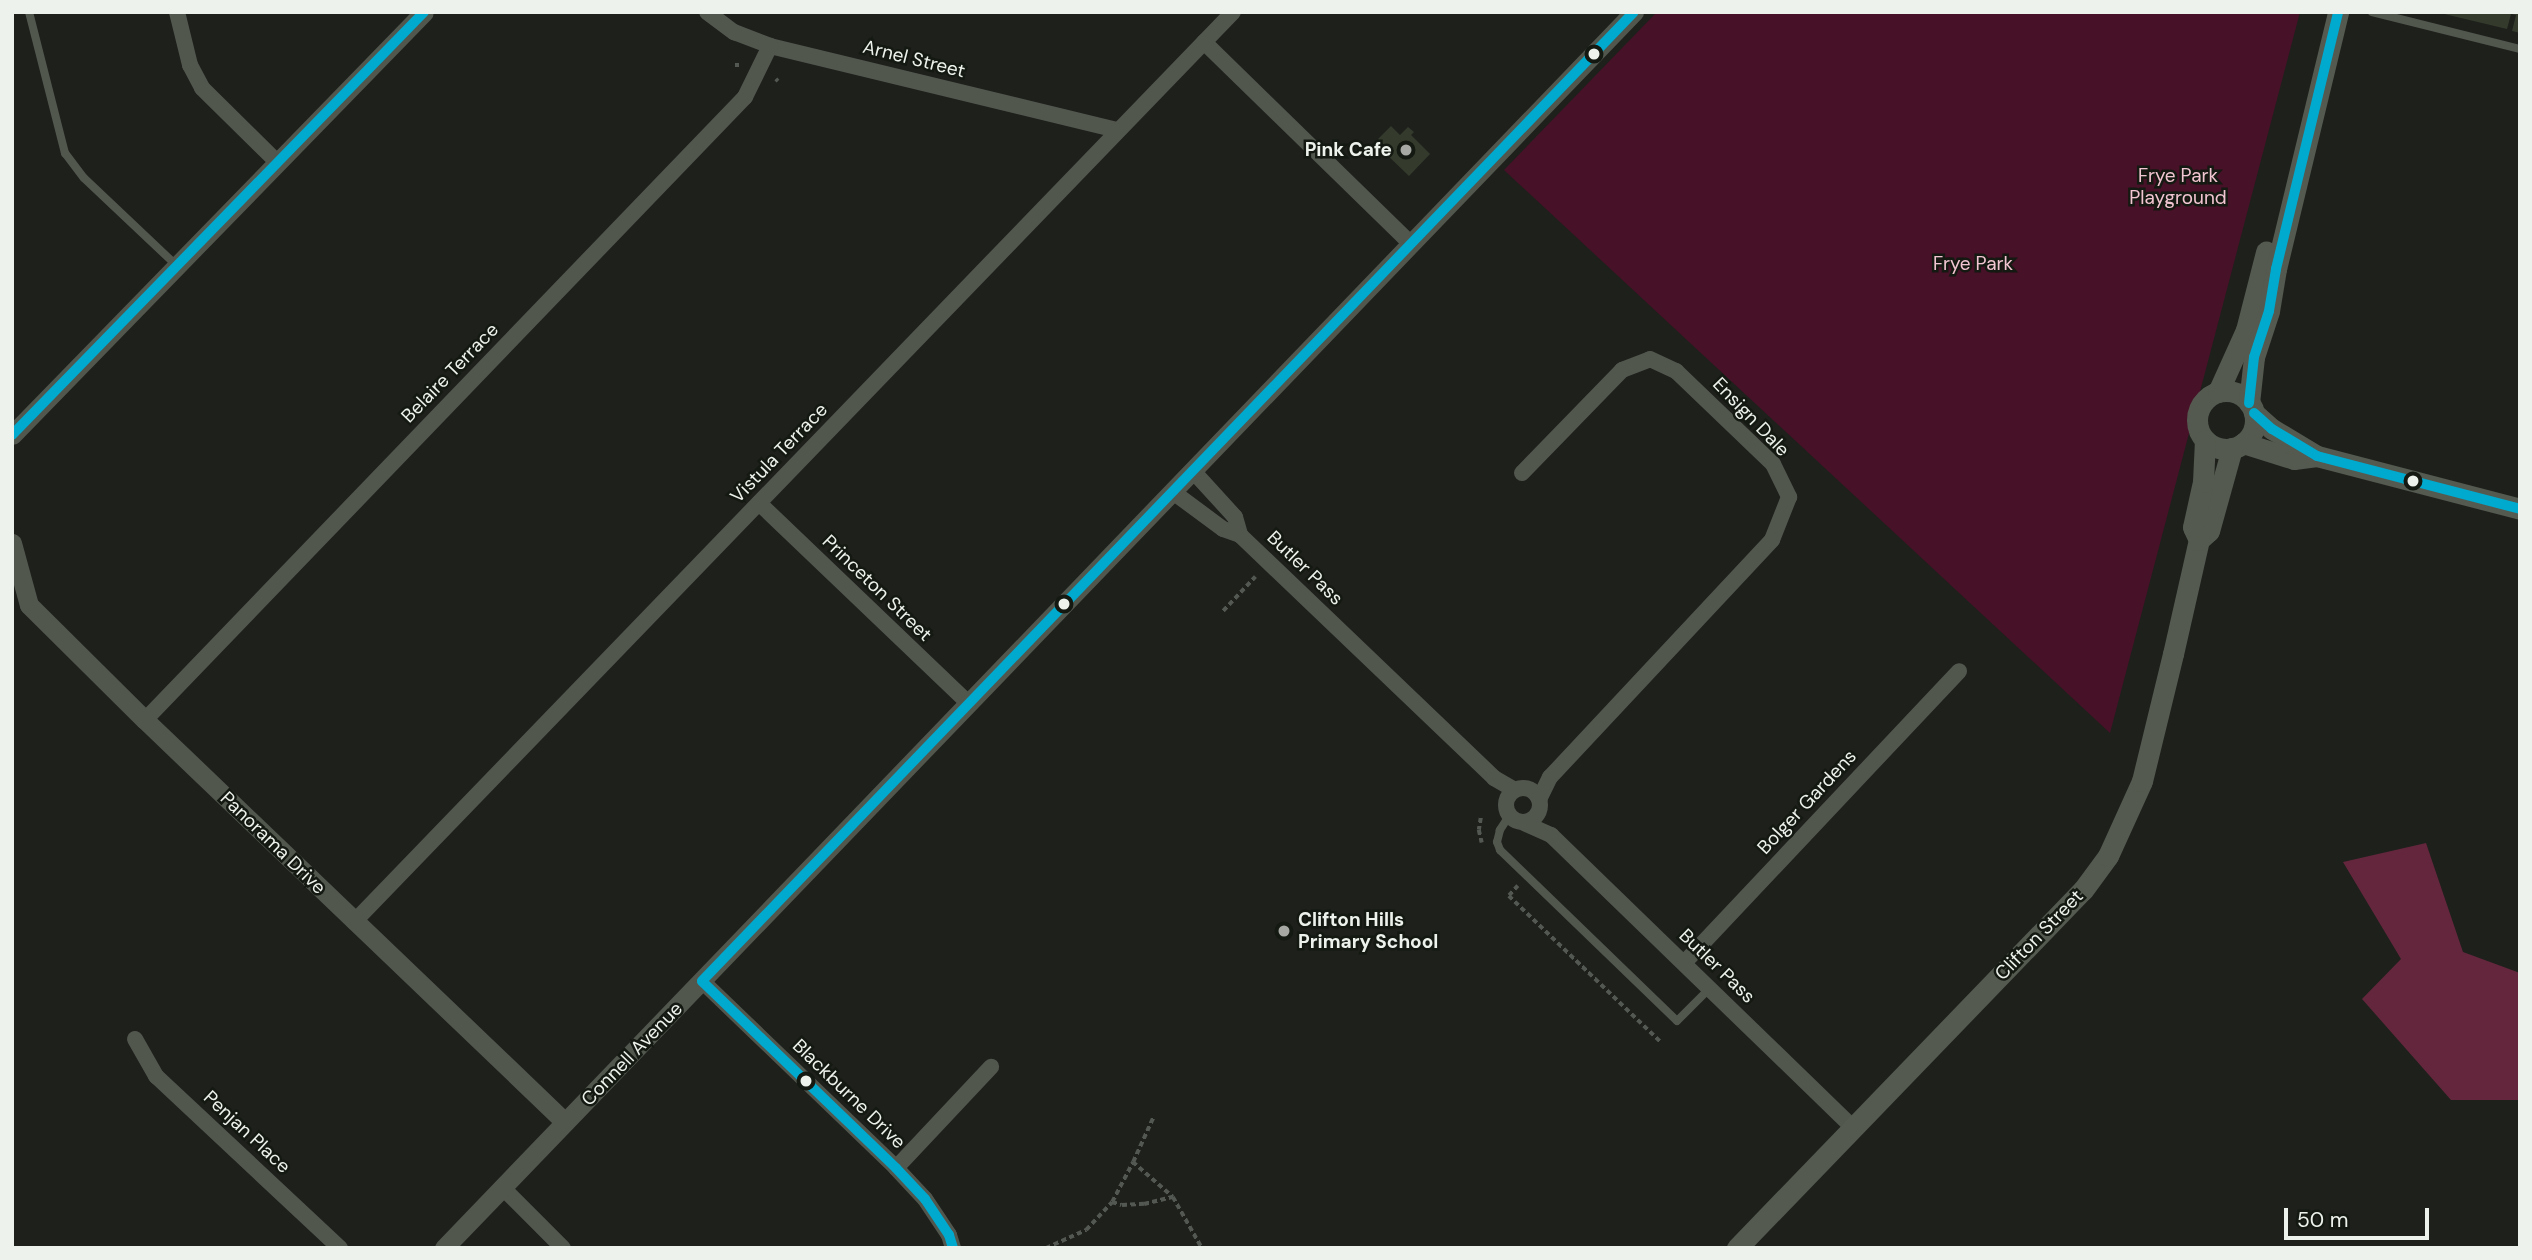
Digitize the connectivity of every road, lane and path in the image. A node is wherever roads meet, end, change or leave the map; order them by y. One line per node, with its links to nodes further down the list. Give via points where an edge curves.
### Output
1 (29, 12): 17 (lane, via 65,153 84,178)
2 (177, 12): 15 (street, via 190,65 202,88)
3 (424, 12): 15 (street)
4 (706, 12): 12 (street, Arnel Street, via 734,32)
5 (1233, 12): 11 (street, Vistula Terrace)
6 (1634, 12): 16 (street, Connell Avenue)
7 (2325, 12): 18 (main road, via 2246,330)
8 (2339, 12): 19 (main road, via 2269,311 2254,357)
9 (2372, 12): 10 (lane)
10 (2392, 15): 13 (lane)
11 (1204, 42): 14 (street, Vistula Terrace); 16 (street)
12 (770, 46): 14 (street, Arnel Street); 36 (street, Belaire Terrace, via 744,97)
13 (2520, 49)
14 (1118, 130): 27 (street, Vistula Terrace)
15 (278, 163): 17 (street)
16 (1411, 244): 24 (street, Connell Avenue)
17 (178, 267): 20 (street)
18 (2218, 392): 19 (main road, via 2235,393); 21 (main road, via 2204,401 2197,416)
19 (2251, 408): 22 (main road, via 2253,430); 23 (main road, via 2272,429)
20 (12, 435)
21 (2206, 440): 22 (main road, via 2223,449); 30 (main road, Clifton Street, via 2193,527)
22 (2238, 445): 23 (main road, via 2294,459); 30 (main road, Clifton Street, via 2209,531)
23 (2317, 456): 28 (main road)
24 (1192, 471): 26 (street, Connell Avenue); 29 (street, Butler Pass, via 1235,517)
25 (1522, 473): 37 (street, Ensign Dale, via 1622,370 1650,359 1676,371 1773,464 1789,497 1772,540)
26 (1173, 492): 29 (street, Butler Pass, via 1223,529); 35 (street, Connell Avenue)
27 (759, 503): 35 (street, Princeton Street); 46 (street, Vistula Terrace)
28 (2520, 509)
29 (1240, 535): 38 (street, Butler Pass)
30 (2199, 540): 55 (main road, Clifton Street, via 2142,781 2108,856 2082,890)
31 (12, 543): 36 (street, Panorama Drive, via 29,605)
32 (1255, 577): 33 (path)
33 (1223, 611)
34 (1959, 671): 47 (street, Bolger Gardens)
35 (967, 702): 48 (street, Connell Avenue)
36 (145, 720): 46 (street, Panorama Drive)
37 (1550, 777): 39 (street, Ensign Dale); 40 (street, Ensign Dale)
38 (1494, 778): 39 (street, Butler Pass); 41 (street, Butler Pass)
39 (1519, 789): 40 (street, Butler Pass, via 1532,790); 41 (street)
40 (1540, 802): 41 (street, Ensign Dale, via 1532,820); 43 (street, Butler Pass)
41 (1513, 814): 43 (street, Butler Pass); 49 (lane, via 1500,830 1500,850 1677,1021)
42 (1481, 818): 44 (path)
43 (1551, 835): 47 (street, Butler Pass)
44 (1484, 848)
45 (1515, 877): 51 (path, via 1521,883 1509,896)
46 (354, 922): 54 (street, Panorama Drive)
47 (1685, 963): 49 (street, Butler Pass)
48 (702, 981): 54 (street, Connell Avenue); 57 (street, Blackburne Drive)
49 (1710, 988): 55 (street, Butler Pass)
50 (135, 1039): 61 (street, Penjan Place, via 156,1076)
51 (1662, 1043)
52 (991, 1067): 57 (street)
53 (1153, 1118): 56 (path)
54 (565, 1122): 58 (street, Connell Avenue)
55 (1853, 1128): 67 (main road, Clifton Street)
56 (1133, 1161): 59 (path); 60 (path)
57 (896, 1168): 64 (street, Blackburne Drive, via 925,1199)
58 (502, 1187): 62 (street, Connell Avenue); 63 (street)
59 (1173, 1197): 60 (path, via 1144,1204); 66 (path)
60 (1112, 1202): 65 (path, via 1086,1230)
61 (340, 1248)
62 (444, 1248)
63 (563, 1248)
64 (953, 1248)
65 (1046, 1248)
66 (1202, 1248)
67 (1737, 1248)

